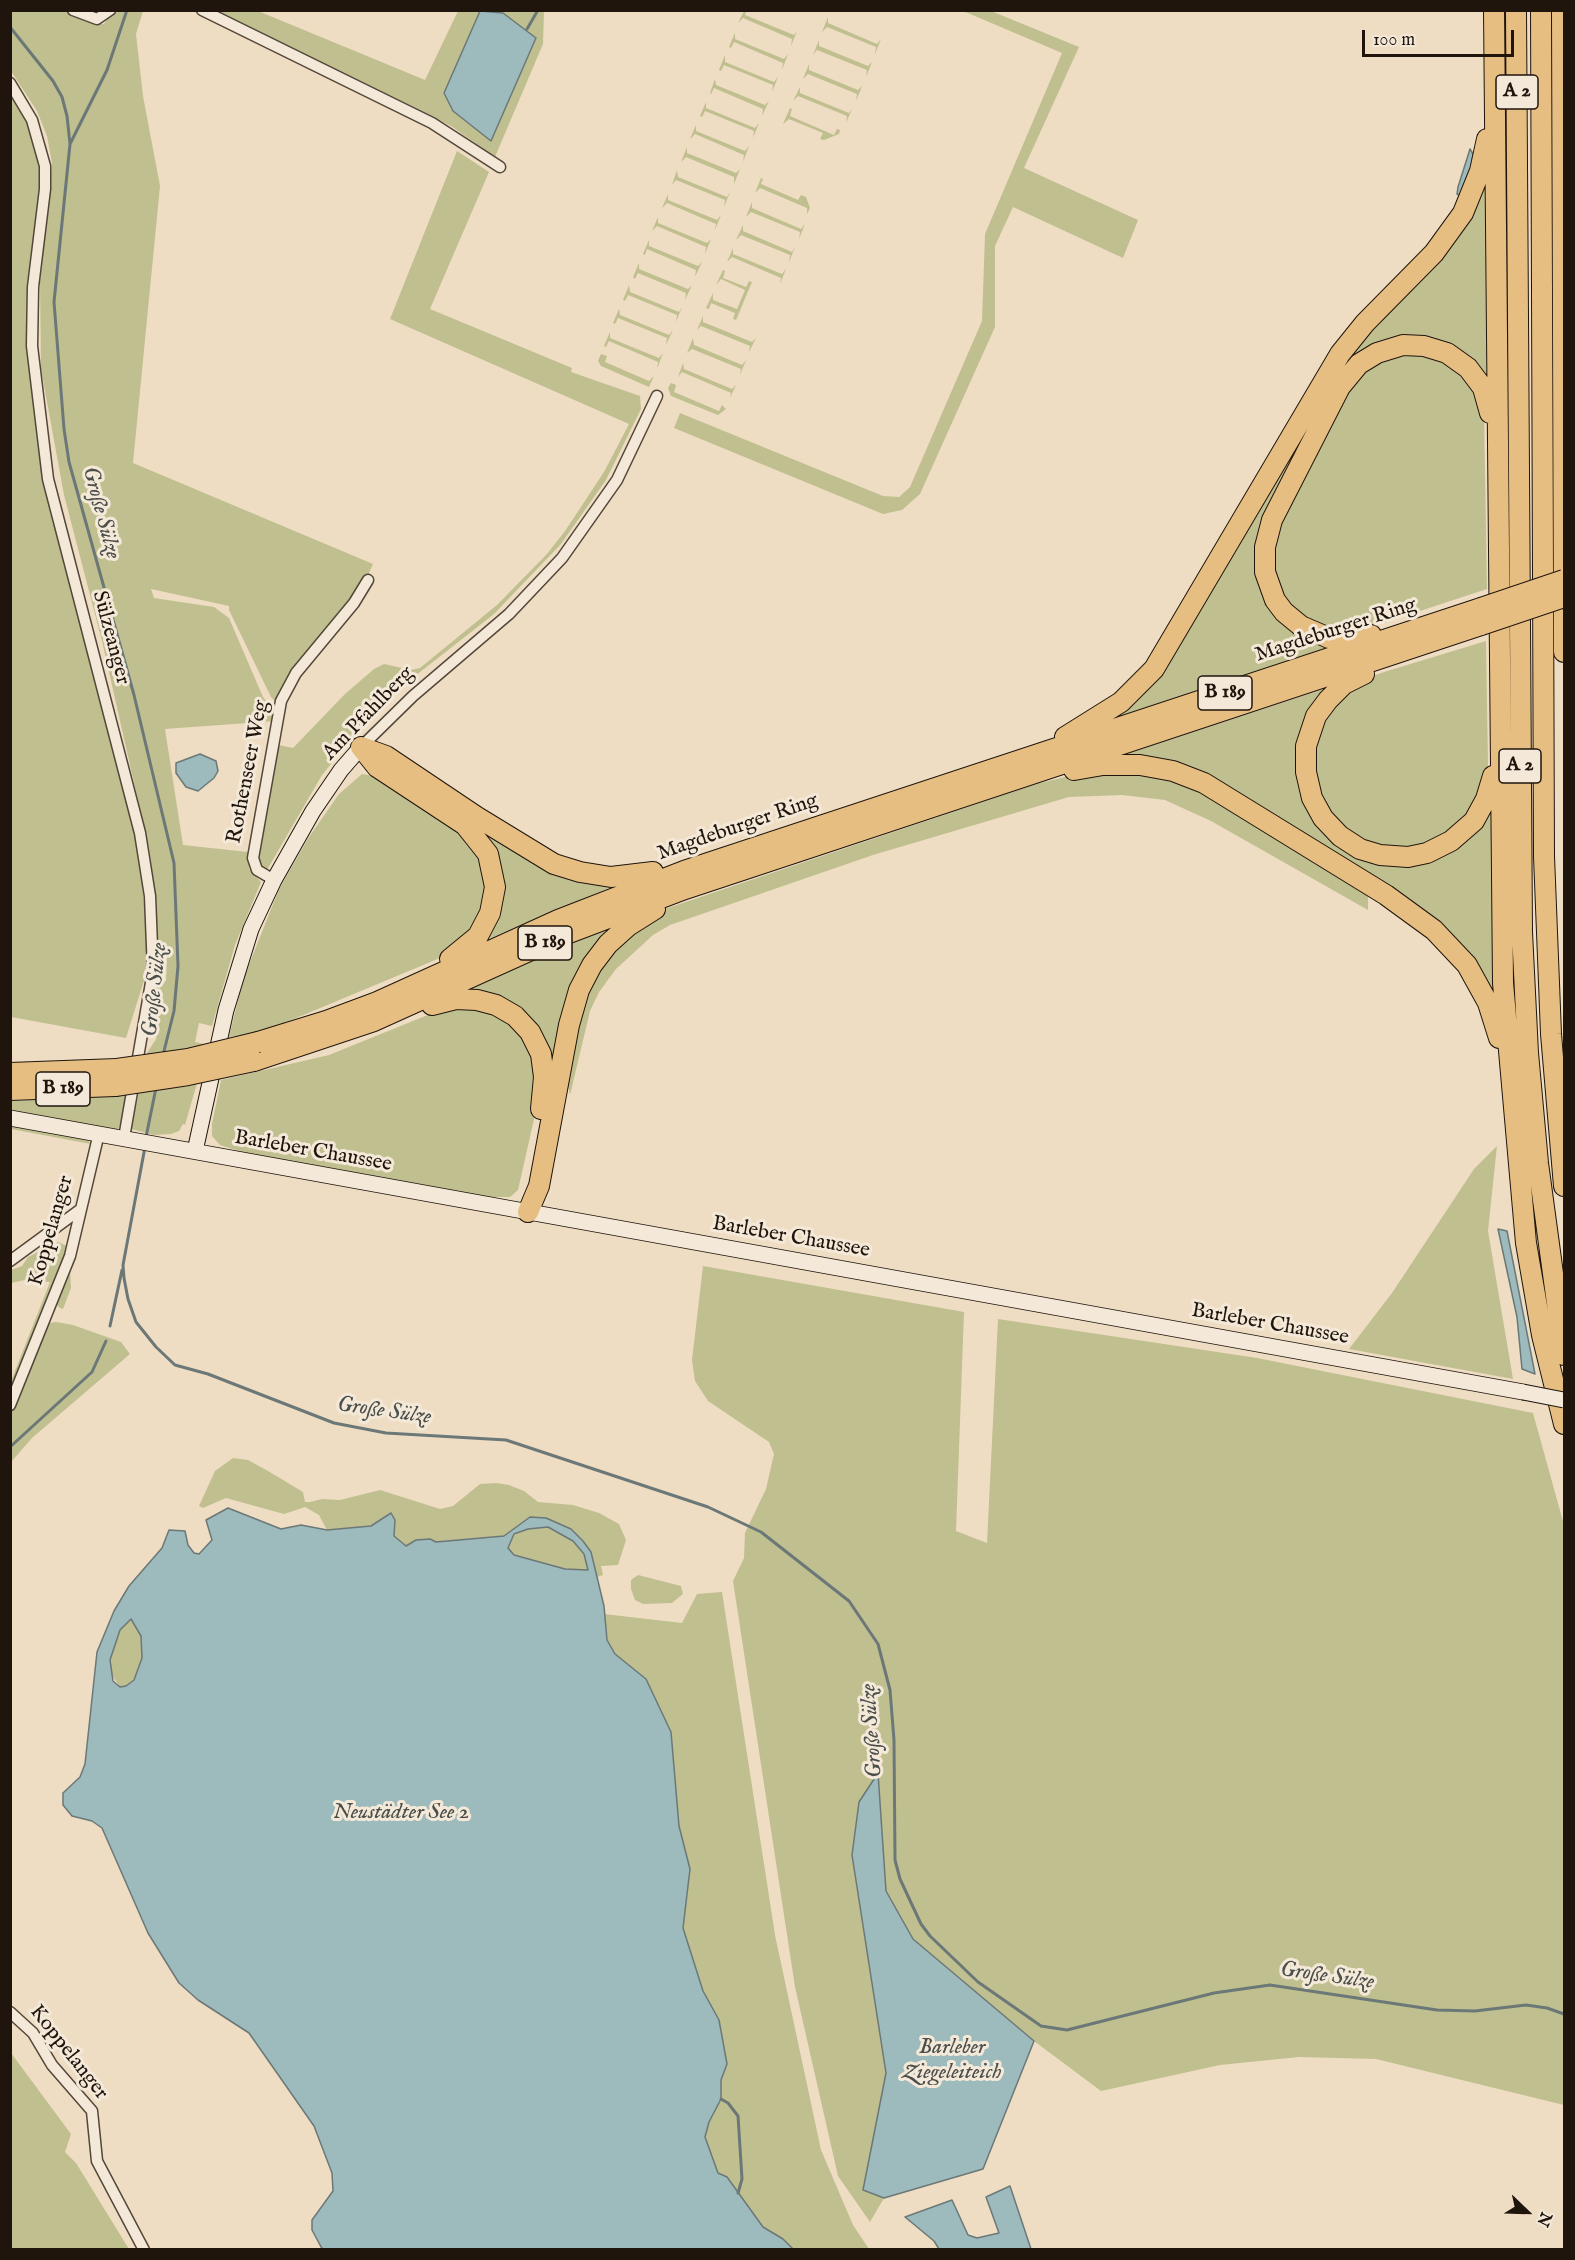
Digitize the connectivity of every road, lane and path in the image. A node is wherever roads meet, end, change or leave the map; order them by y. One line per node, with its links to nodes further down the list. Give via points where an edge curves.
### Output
1 (73, 10): 2 (street, via 97,19)
2 (110, 10)
3 (202, 10): 11 (street, via 432,123)
4 (1494, 10): 9 (highway)
5 (1516, 10): 42 (highway, A 2, via 1523,943 1538,1163)
6 (1541, 10): 38 (highway, A 2, via 1544,856 1551,1034)
7 (1562, 10): 8 (highway); 12 (highway)
8 (1564, 22)
9 (1495, 80): 14 (highway); 23 (highway, via 1483,159 1463,213 1434,253 1365,323 1341,354 1154,669 1109,711)
10 (10, 82): 36 (street, Sülzeanger, via 32,120 45,166 33,287 32,346 48,479 129,788 150,896 153,971)
11 (500, 167)
12 (1563, 385): 20 (highway)
13 (657, 396): 22 (street, Am Pfahlberg, via 617,480 562,558 509,614 413,696)
14 (1498, 455): 19 (highway, via 1486,395 1468,368 1432,347 1403,345 1386,349 1359,364 1340,387 1269,528 1264,562 1269,586 1284,612 1301,626 1329,638 1352,639 1418,620); 21 (highway)
15 (368, 580): 26 (street, Rothenseer Weg, via 291,680 281,700 253,858 257,870)
16 (1564, 580): 18 (highway, B 189, bridge)
17 (1564, 597): 18 (highway, B 189, bridge)
18 (1481, 617): 19 (highway, Magdeburger Ring / B 189)
19 (1433, 633): 21 (highway, via 1428,651 1344,684 1316,716 1306,746 1306,772 1315,804 1329,826 1354,846 1388,856 1419,856 1443,846 1467,828 1486,799 1495,767); 23 (highway, Magdeburger Ring / B 189); 24 (highway, Magdeburger Ring / B 189)
20 (1564, 652)
21 (1499, 725): 32 (highway, via 1501,934)
22 (362, 747): 25 (highway, via 386,756 533,852 569,869 622,877 711,854); 26 (street, Am Pfahlberg, via 319,803); 27 (highway, via 377,767 465,825 488,854 494,880 493,904 478,936 457,955 410,979)
23 (1017, 762): 25 (highway, Magdeburger Ring / B 189)
24 (1011, 781): 25 (highway, Magdeburger Ring / B 189); 32 (highway, via 1103,765 1140,765 1184,775 1238,802 1386,895 1449,945 1467,965 1488,1003)
25 (722, 867): 27 (highway, Magdeburger Ring / B 189, via 581,910); 28 (highway, Magdeburger Ring / B 189); 40 (highway, via 710,889 635,921 608,944 588,972 571,1016 538,1186)
26 (274, 880): 37 (street, Am Pfahlberg, via 235,976)
27 (399, 992): 29 (highway, Magdeburger Ring / B 189)
28 (374, 1021): 29 (highway, Magdeburger Ring / B 189); 40 (highway, via 386,1024 440,1002 477,999 510,1012 530,1032 541,1054 544,1077 540,1119 526,1183)
29 (256, 1052): 31 (highway, Magdeburger Ring / B 189, bridge, via 188,1059)
30 (10, 1073): 31 (highway, Magdeburger Ring / B 189)
31 (116, 1077): 33 (highway, Magdeburger Ring / B 189)
32 (1511, 1088): 45 (highway, via 1527,1253)
33 (10, 1090)
34 (10, 1118): 35 (street, Barleber Chaussee)
35 (99, 1134): 36 (street, Barleber Chaussee); 39 (street, Koppelanger)
36 (131, 1140): 37 (street, Barleber Chaussee)
37 (195, 1151): 40 (street, Barleber Chaussee)
38 (1564, 1186)
39 (81, 1209): 41 (street); 44 (street, Koppelanger, via 65,1268)
40 (528, 1212): 43 (street, Barleber Chaussee, bridge)
41 (10, 1261)
42 (1564, 1355)
43 (1564, 1400)
44 (10, 1405)
45 (1564, 1424)
46 (10, 2012): 47 (street, Koppelanger, via 33,2033 52,2065 92,2112 97,2161)
47 (144, 2250)

